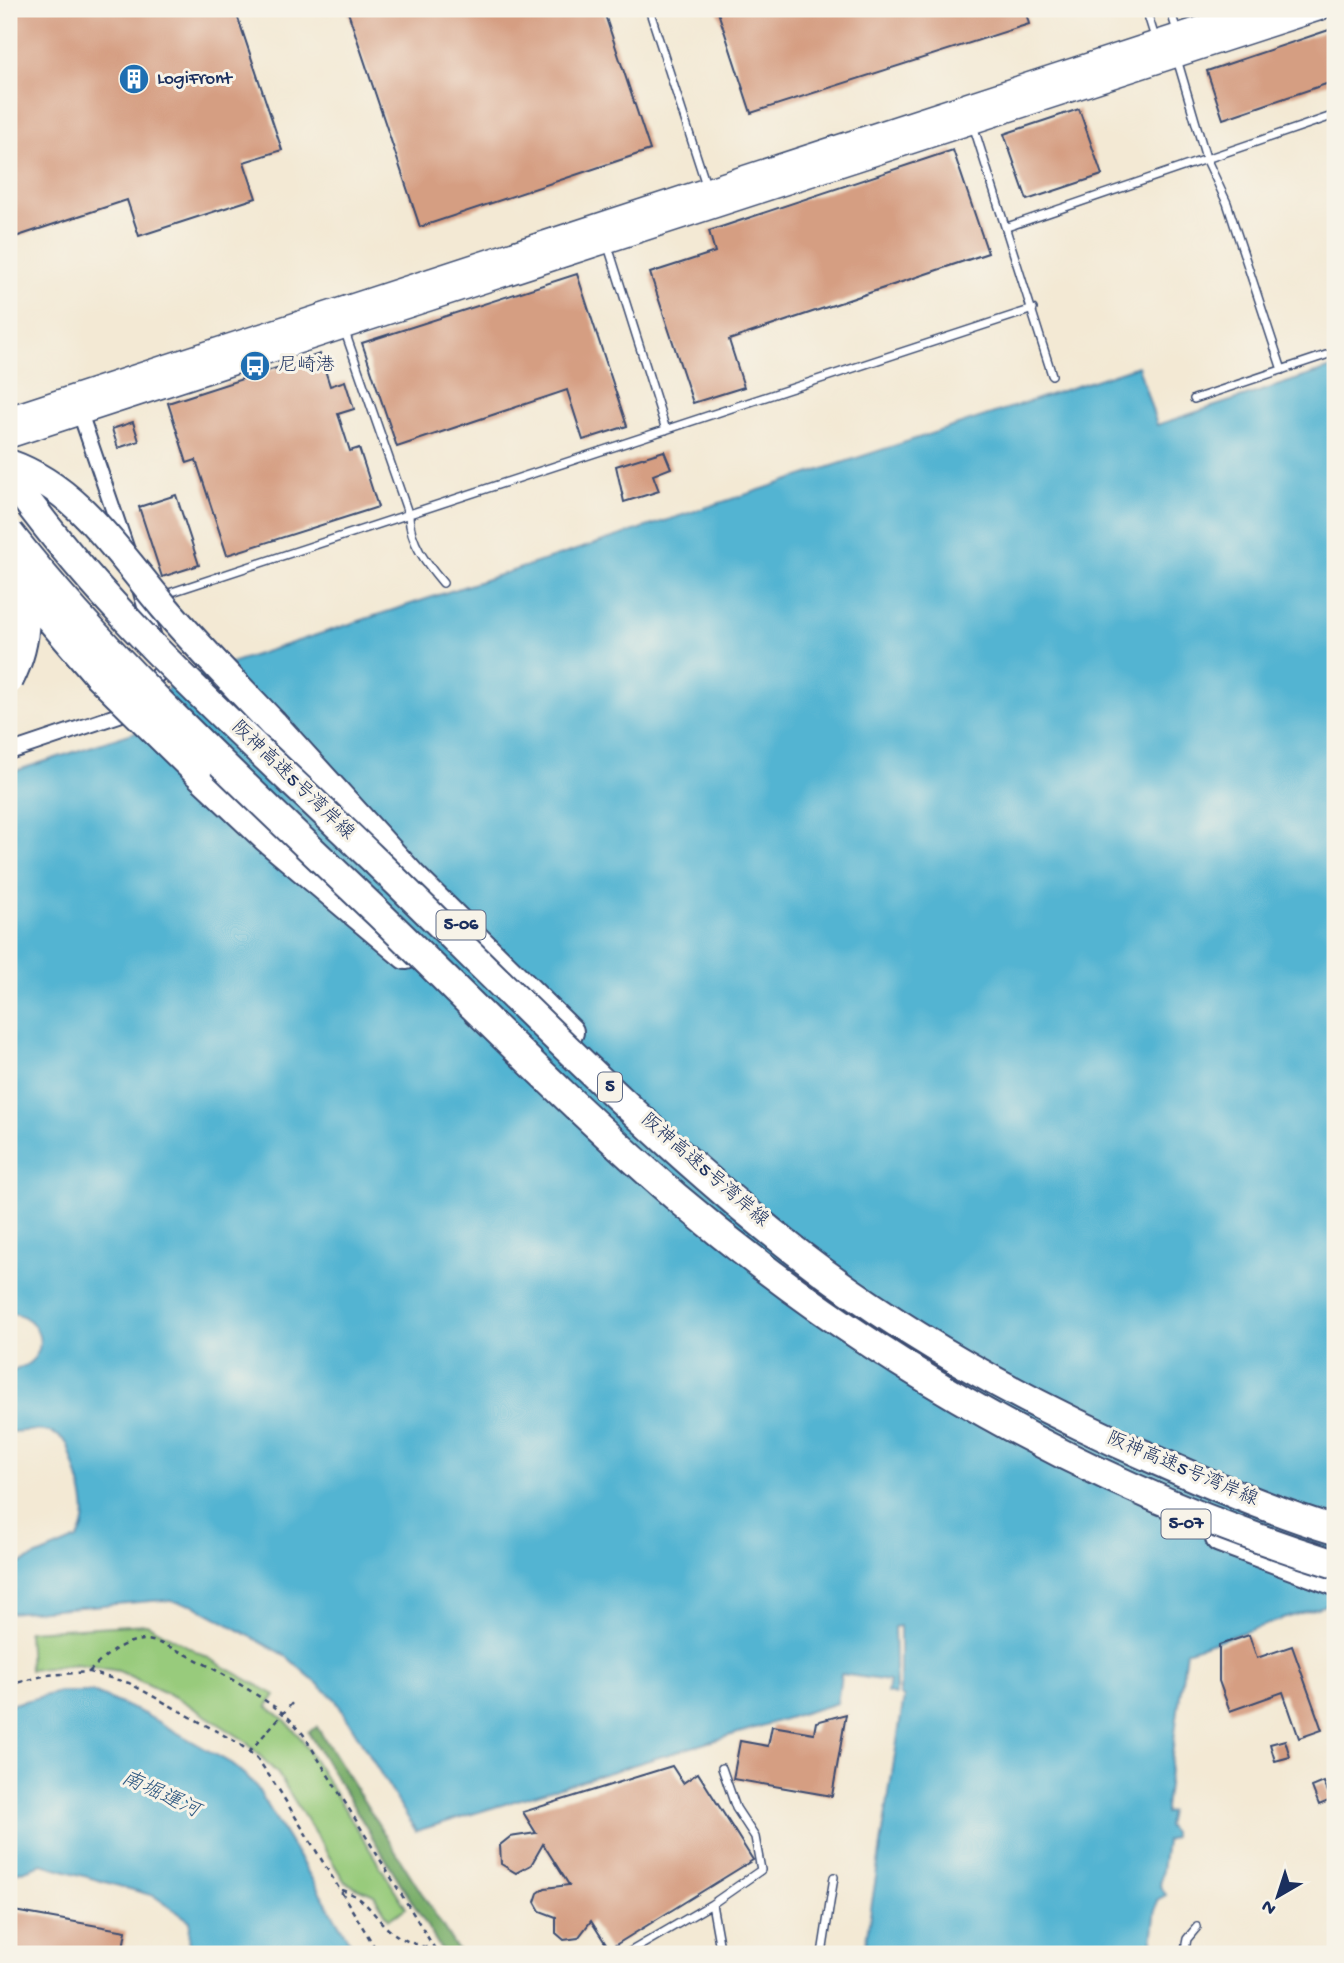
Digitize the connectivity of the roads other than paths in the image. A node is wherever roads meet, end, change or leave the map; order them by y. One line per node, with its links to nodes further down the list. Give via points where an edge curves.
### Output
1 (649, 9): 10 (lane)
2 (1146, 9): 6 (lane)
3 (1170, 9): 6 (lane)
4 (1257, 9): 6 (street)
5 (1321, 9): 6 (street)
6 (1170, 42): 7 (street); 9 (lane)
7 (969, 114): 10 (street); 11 (lane); 12 (street)
8 (1335, 115): 9 (lane)
9 (1206, 158): 11 (lane); 16 (lane, via 1227,203)
10 (708, 189): 12 (street)
11 (1007, 227): 13 (lane)
12 (604, 234): 14 (street); 21 (lane)
13 (1033, 309): 17 (lane); 21 (lane)
14 (340, 319): 19 (street); 25 (lane)
15 (1335, 352): 16 (lane)
16 (1282, 370): 18 (lane)
17 (1052, 375)
18 (1194, 399)
19 (78, 405): 20 (street); 22 (street); 30 (street)
20 (9, 417)
21 (666, 430): 25 (lane)
22 (9, 437)
23 (9, 464): 35 (highway, 5-06, bridge, via 51,485 91,519 164,607 412,877 576,1038)
24 (9, 476): 35 (highway, 阪神高速5号湾岸線 / 5, bridge, via 59,544 144,639)
25 (409, 516): 29 (lane, via 423,561); 30 (lane)
26 (9, 533): 34 (highway, 阪神高速5号湾岸線 / 5, bridge, via 127,668)
27 (9, 558): 32 (highway, bridge, via 21,588 25,618 21,648)
28 (9, 571): 34 (highway, bridge, via 98,675 257,828)
29 (443, 583)
30 (144, 601): 31 (street); 33 (street, via 163,669 119,715)
31 (9, 645)
32 (9, 680)
33 (9, 752)
34 (516, 1046): 36 (highway, 阪神高速5号湾岸線 / 5, bridge, via 625,1151 779,1279 884,1353)
35 (650, 1125): 37 (highway, 阪神高速5号湾岸線 / 5, bridge, via 797,1252 910,1332 1044,1408)
36 (1046, 1447): 40 (highway, 阪神高速5号湾岸線 / 5, bridge, via 1171,1505); 41 (highway, 5-07, bridge, via 1098,1481 1167,1516)
37 (1185, 1474): 38 (highway, 5-07, bridge); 39 (highway, 阪神高速5号湾岸線 / 5, bridge)
38 (1335, 1515)
39 (1335, 1530)
40 (1335, 1564)
41 (1335, 1580)
42 (722, 1768): 44 (lane, via 736,1808 755,1837 761,1870)
43 (834, 1877): 48 (lane)
44 (712, 1904): 46 (lane); 47 (lane)
45 (1197, 1927): 49 (lane, via 1187,1939)
46 (626, 1954)
47 (722, 1954)
48 (822, 1954)
49 (1184, 1954)

